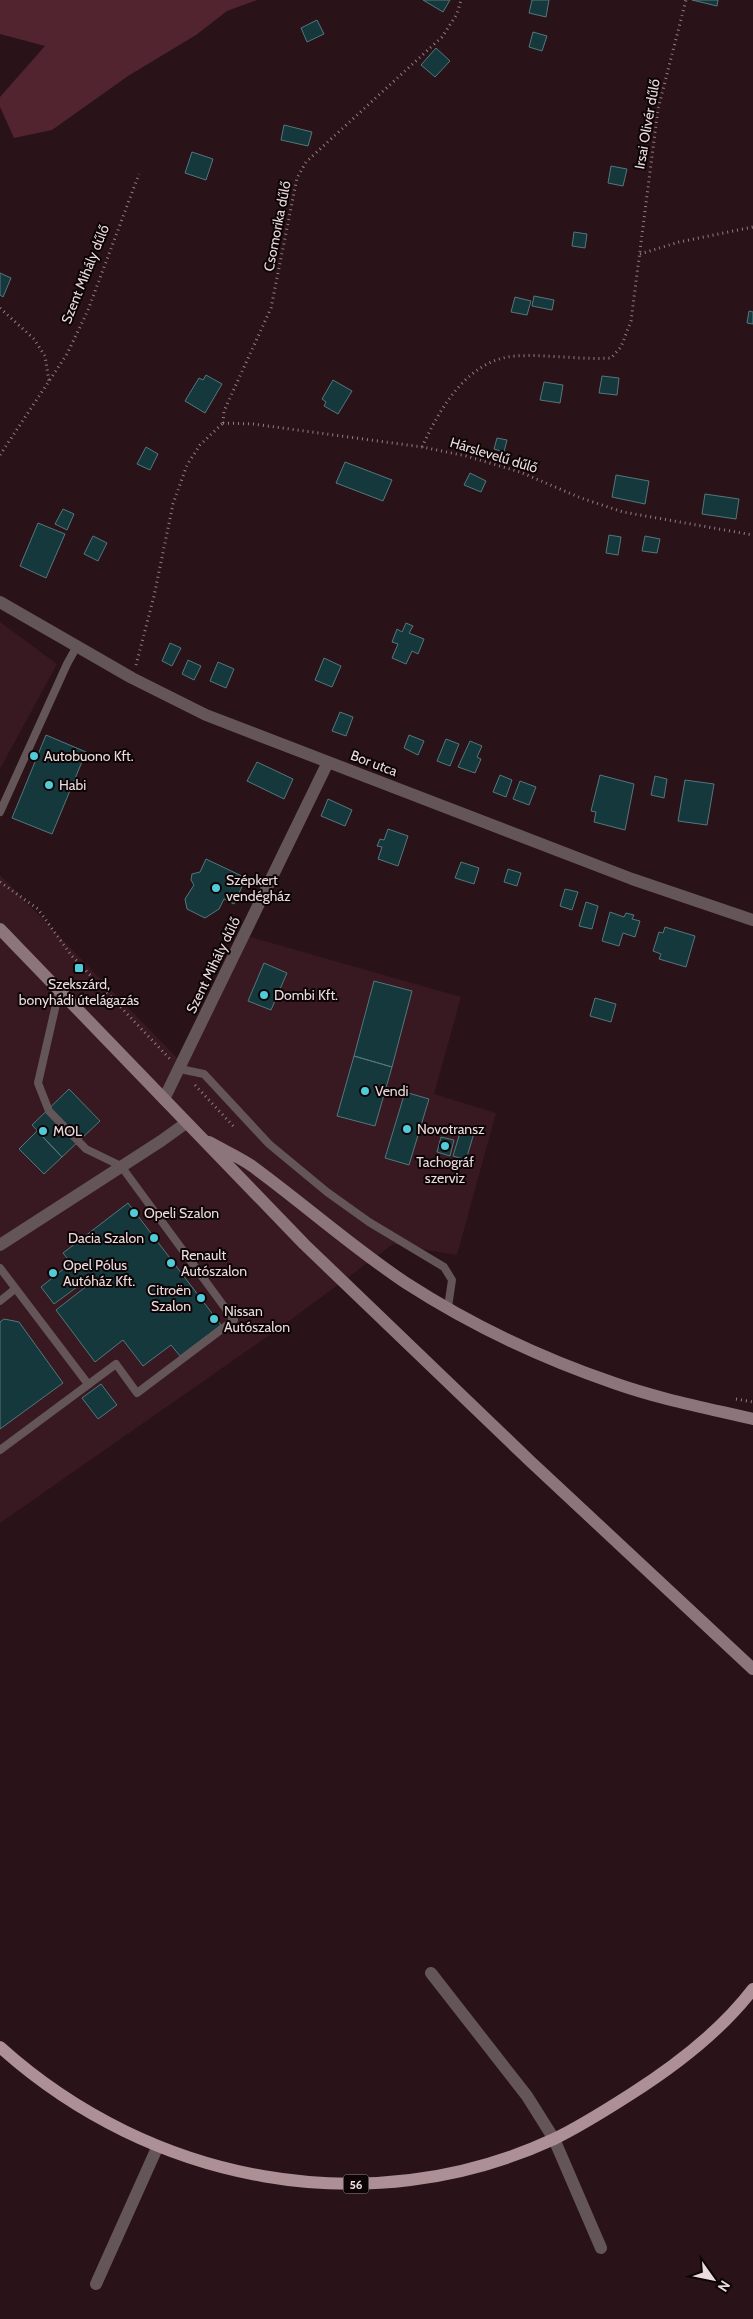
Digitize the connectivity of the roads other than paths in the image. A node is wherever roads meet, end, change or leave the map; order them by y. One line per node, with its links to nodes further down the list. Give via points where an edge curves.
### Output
1 (0, 602): 2 (street, Bor utca)
2 (77, 646): 3 (street, Bor utca, via 206,715); 4 (lane)
3 (328, 762): 5 (street, Bor utca, via 632,879); 8 (street, Szent Mihály dűlő)
4 (0, 812)
5 (753, 920)
6 (0, 929): 7 (street)
7 (59, 991): 9 (street); 12 (lane, via 38,1083 49,1111 86,1149)
8 (180, 1069): 9 (street, Szent Mihály dűlő); 17 (lane, via 204,1074 270,1144 327,1192 369,1222 444,1267 452,1280)
9 (164, 1099): 10 (street)
10 (186, 1123): 11 (street); 12 (street)
11 (197, 1135): 17 (street, via 251,1166 346,1241 406,1283); 21 (street, via 311,1251)
12 (121, 1166): 13 (street); 18 (lane, via 234,1320 137,1393 116,1364)
13 (0, 1245)
14 (0, 1268): 15 (lane)
15 (15, 1289): 16 (lane); 18 (lane)
16 (0, 1301)
17 (448, 1307): 19 (street, via 494,1334 615,1384)
18 (88, 1384): 20 (lane)
19 (753, 1419)
20 (0, 1450)
21 (753, 1669)
22 (431, 1972): 25 (street, via 527,2096)
23 (752, 1992): 25 (main road, 56, via 672,2065 615,2105)
24 (0, 2048): 26 (main road, 56, via 79,2107)
25 (554, 2139): 26 (main road, 56, via 500,2160 443,2174 356,2184 298,2182 250,2174 212,2166); 27 (street)
26 (157, 2148): 28 (street)
27 (601, 2248)
28 (96, 2284)

